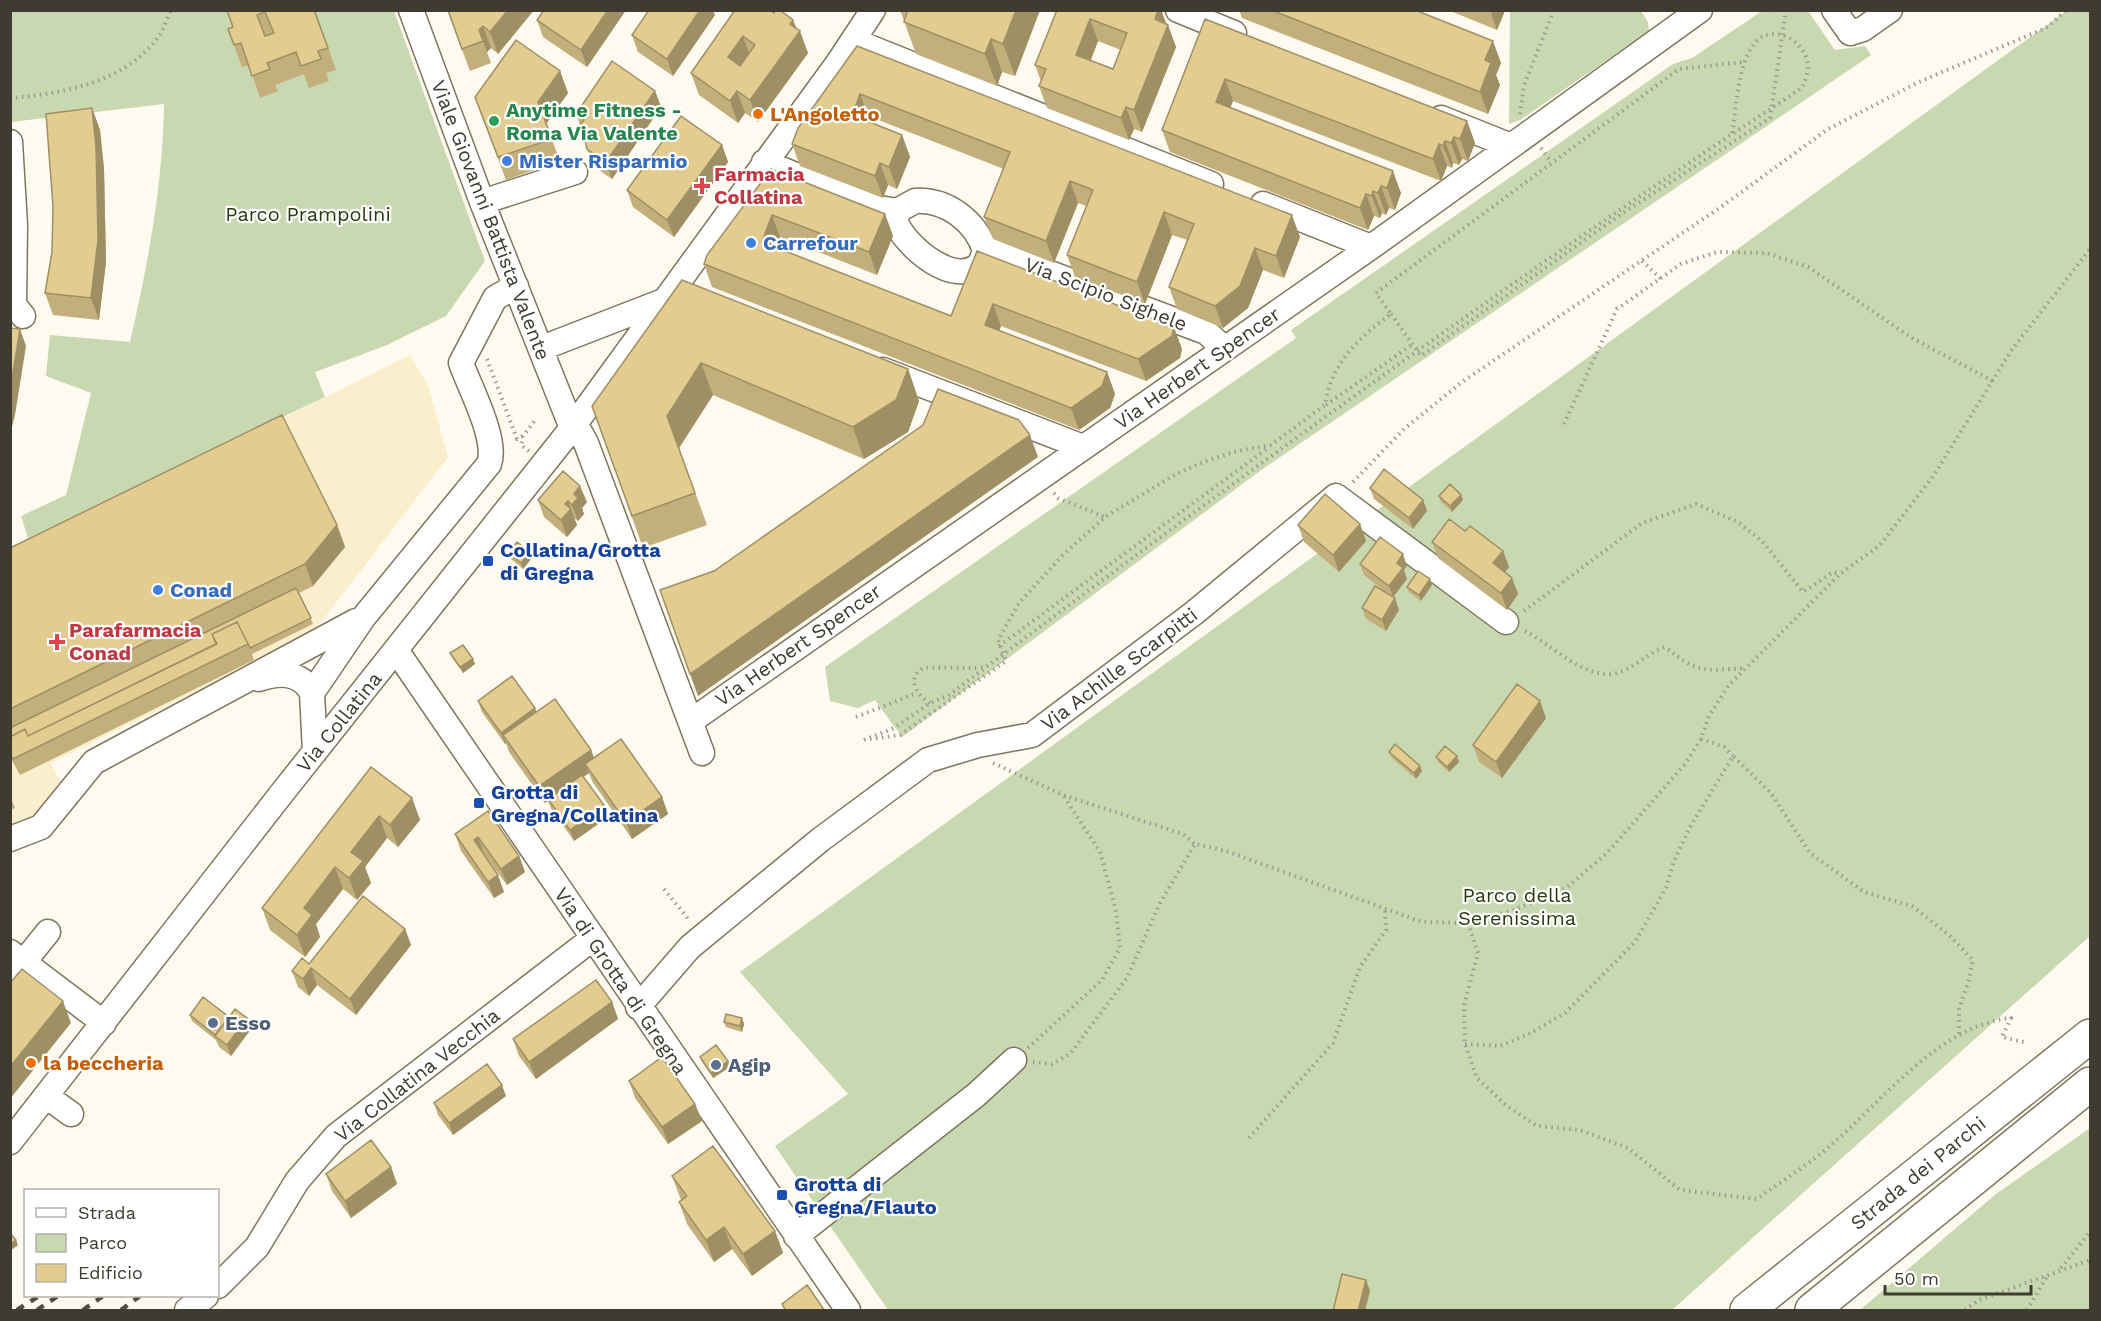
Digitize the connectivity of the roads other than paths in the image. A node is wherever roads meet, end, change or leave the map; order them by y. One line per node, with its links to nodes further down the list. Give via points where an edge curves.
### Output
1 (411, 10): 15 (street, Viale Giovanni Battista Valente)
2 (873, 10): 9 (street, Via Collatina)
3 (1178, 10): 8 (street)
4 (1700, 10): 7 (street, Via Herbert Spencer)
5 (1834, 10): 6 (street, via 1850,33)
6 (1890, 10)
7 (1675, 17): 12 (street, Via Herbert Spencer)
8 (1250, 40)
9 (854, 41): 13 (street, Via Collatina); 17 (street)
10 (1424, 111): 12 (street)
11 (10, 142): 21 (street, via 14,305)
12 (1511, 146): 17 (street, Via Herbert Spencer)
13 (760, 168): 16 (street); 20 (street, Via Collatina)
14 (575, 172): 15 (street)
15 (482, 202): 19 (street, Viale Giovanni Battista Valente)
16 (898, 220): 18 (street, via 943,269 963,272); 18 (street, Via Scipio Sighele, via 915,201 943,206 972,226)
17 (1371, 247): 23 (street, Via Herbert Spencer)
18 (982, 254): 23 (street, Via Scipio Sighele, via 1010,258 1206,332)
19 (516, 286): 22 (street, Viale Giovanni Battista Valente); 27 (street, via 495,298 461,363 490,440 489,464)
20 (677, 295): 22 (street); 25 (street, Via Collatina)
21 (23, 316)
22 (542, 348): 25 (street, Viale Giovanni Battista Valente)
23 (1218, 354): 26 (street, Via Herbert Spencer)
24 (864, 363): 26 (street)
25 (572, 428): 29 (street, Via Collatina); 32 (street, Viale Giovanni Battista Valente, via 580,432 586,443)
26 (1083, 447): 32 (street, Via Herbert Spencer)
27 (363, 618): 30 (street); 31 (street)
28 (1513, 621): 39 (street, Via Achille Scarpitti, via 1336,496 1194,614 1032,735 928,760 820,840 690,947)
29 (396, 650): 33 (street, Via Collatina); 37 (street, Via di Grotta di Gregna)
30 (233, 688): 31 (street, via 279,673 302,680); 35 (street, via 94,762 42,827)
31 (312, 693): 33 (street)
32 (691, 721): 34 (street, Viale Giovanni Battista Valente)
33 (315, 752): 41 (street, Via Collatina)
34 (702, 753)
35 (10, 839)
36 (48, 932): 38 (street)
37 (592, 939): 39 (street, Via di Grotta di Gregna); 52 (street, Via Collatina Vecchia, via 336,1136 297,1181 257,1247)
38 (15, 965): 41 (street)
39 (638, 1007): 51 (street, Via di Grotta di Gregna)
40 (2091, 1013): 50 (highway)
41 (104, 1023): 46 (street, Via Collatina)
42 (2091, 1036): 50 (highway, Strada dei Parchi)
43 (1014, 1060): 51 (street, via 976,1095)
44 (2091, 1084): 48 (highway, Strada dei Parchi)
45 (2091, 1094): 48 (highway)
46 (46, 1096): 47 (street); 49 (street, Via Collatina)
47 (71, 1114)
48 (2030, 1134): 57 (highway, Strada dei Parchi)
49 (10, 1143)
50 (1942, 1153): 56 (highway, Strada dei Parchi)
51 (796, 1236): 55 (street, Via di Grotta di Gregna)
52 (219, 1285)
53 (205, 1297): 54 (street)
54 (187, 1311)
55 (848, 1311)
56 (1748, 1311)
57 (1812, 1311)

